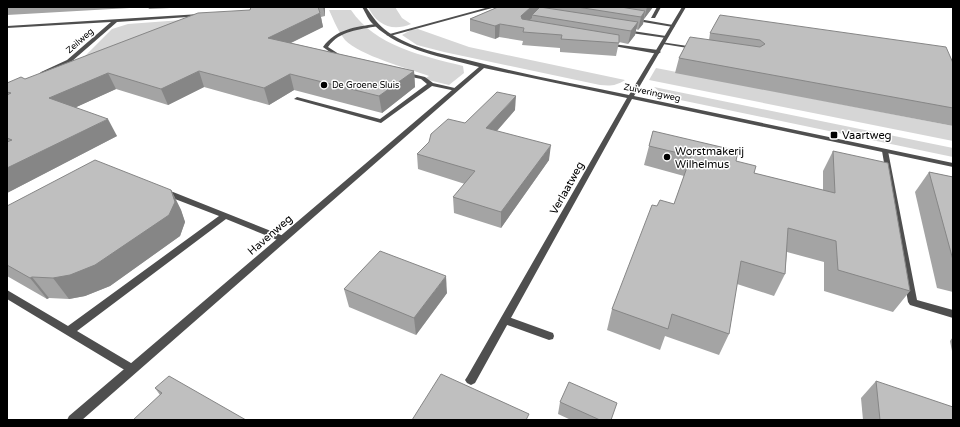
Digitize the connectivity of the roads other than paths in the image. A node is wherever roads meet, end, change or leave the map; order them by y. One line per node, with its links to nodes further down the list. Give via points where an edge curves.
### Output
1 (329, 7): 5 (street)
2 (364, 7): 13 (street, Zuiveringweg)
3 (659, 7): 9 (street)
4 (684, 7): 12 (street, Verlaatweg)
5 (305, 8)
6 (490, 8): 16 (street)
7 (631, 14): 9 (street)
8 (203, 15): 11 (street)
9 (652, 17): 12 (street)
10 (626, 18): 12 (street)
11 (116, 20): 14 (street); 24 (street, Zeilweg, via 69,61)
12 (675, 23): 17 (street, Verlaatweg)
13 (376, 25): 16 (street, Zuiveringweg); 21 (street, via 349,30 330,40 325,47)
14 (7, 27)
15 (621, 30): 17 (street)
16 (388, 35): 22 (street, Zuiveringweg, via 414,47)
17 (665, 40): 19 (street); 20 (street, Verlaatweg)
18 (606, 43): 20 (street)
19 (702, 49)
20 (658, 52): 27 (street, Verlaatweg)
21 (345, 60)
22 (483, 66): 26 (street, Havenweg); 27 (street, Zuiveringweg)
23 (395, 72): 25 (street, via 423,78)
24 (36, 75)
25 (431, 84): 26 (street); 28 (street, via 381,121)
26 (456, 89): 33 (street, Havenweg)
27 (630, 98): 29 (street, Zuiveringweg); 36 (street, Verlaatweg)
28 (297, 99)
29 (885, 151): 30 (street, Zuiveringweg); 35 (street, via 913,302)
30 (953, 165)
31 (155, 188): 32 (street)
32 (225, 216): 33 (street); 37 (street)
33 (283, 238): 39 (street, Havenweg)
34 (7, 294): 37 (street)
35 (953, 314)
36 (506, 320): 38 (street); 40 (street, Verlaatweg)
37 (69, 331): 39 (street)
38 (549, 336)
39 (132, 369): 41 (street, Havenweg)
40 (471, 380)
41 (73, 420)

